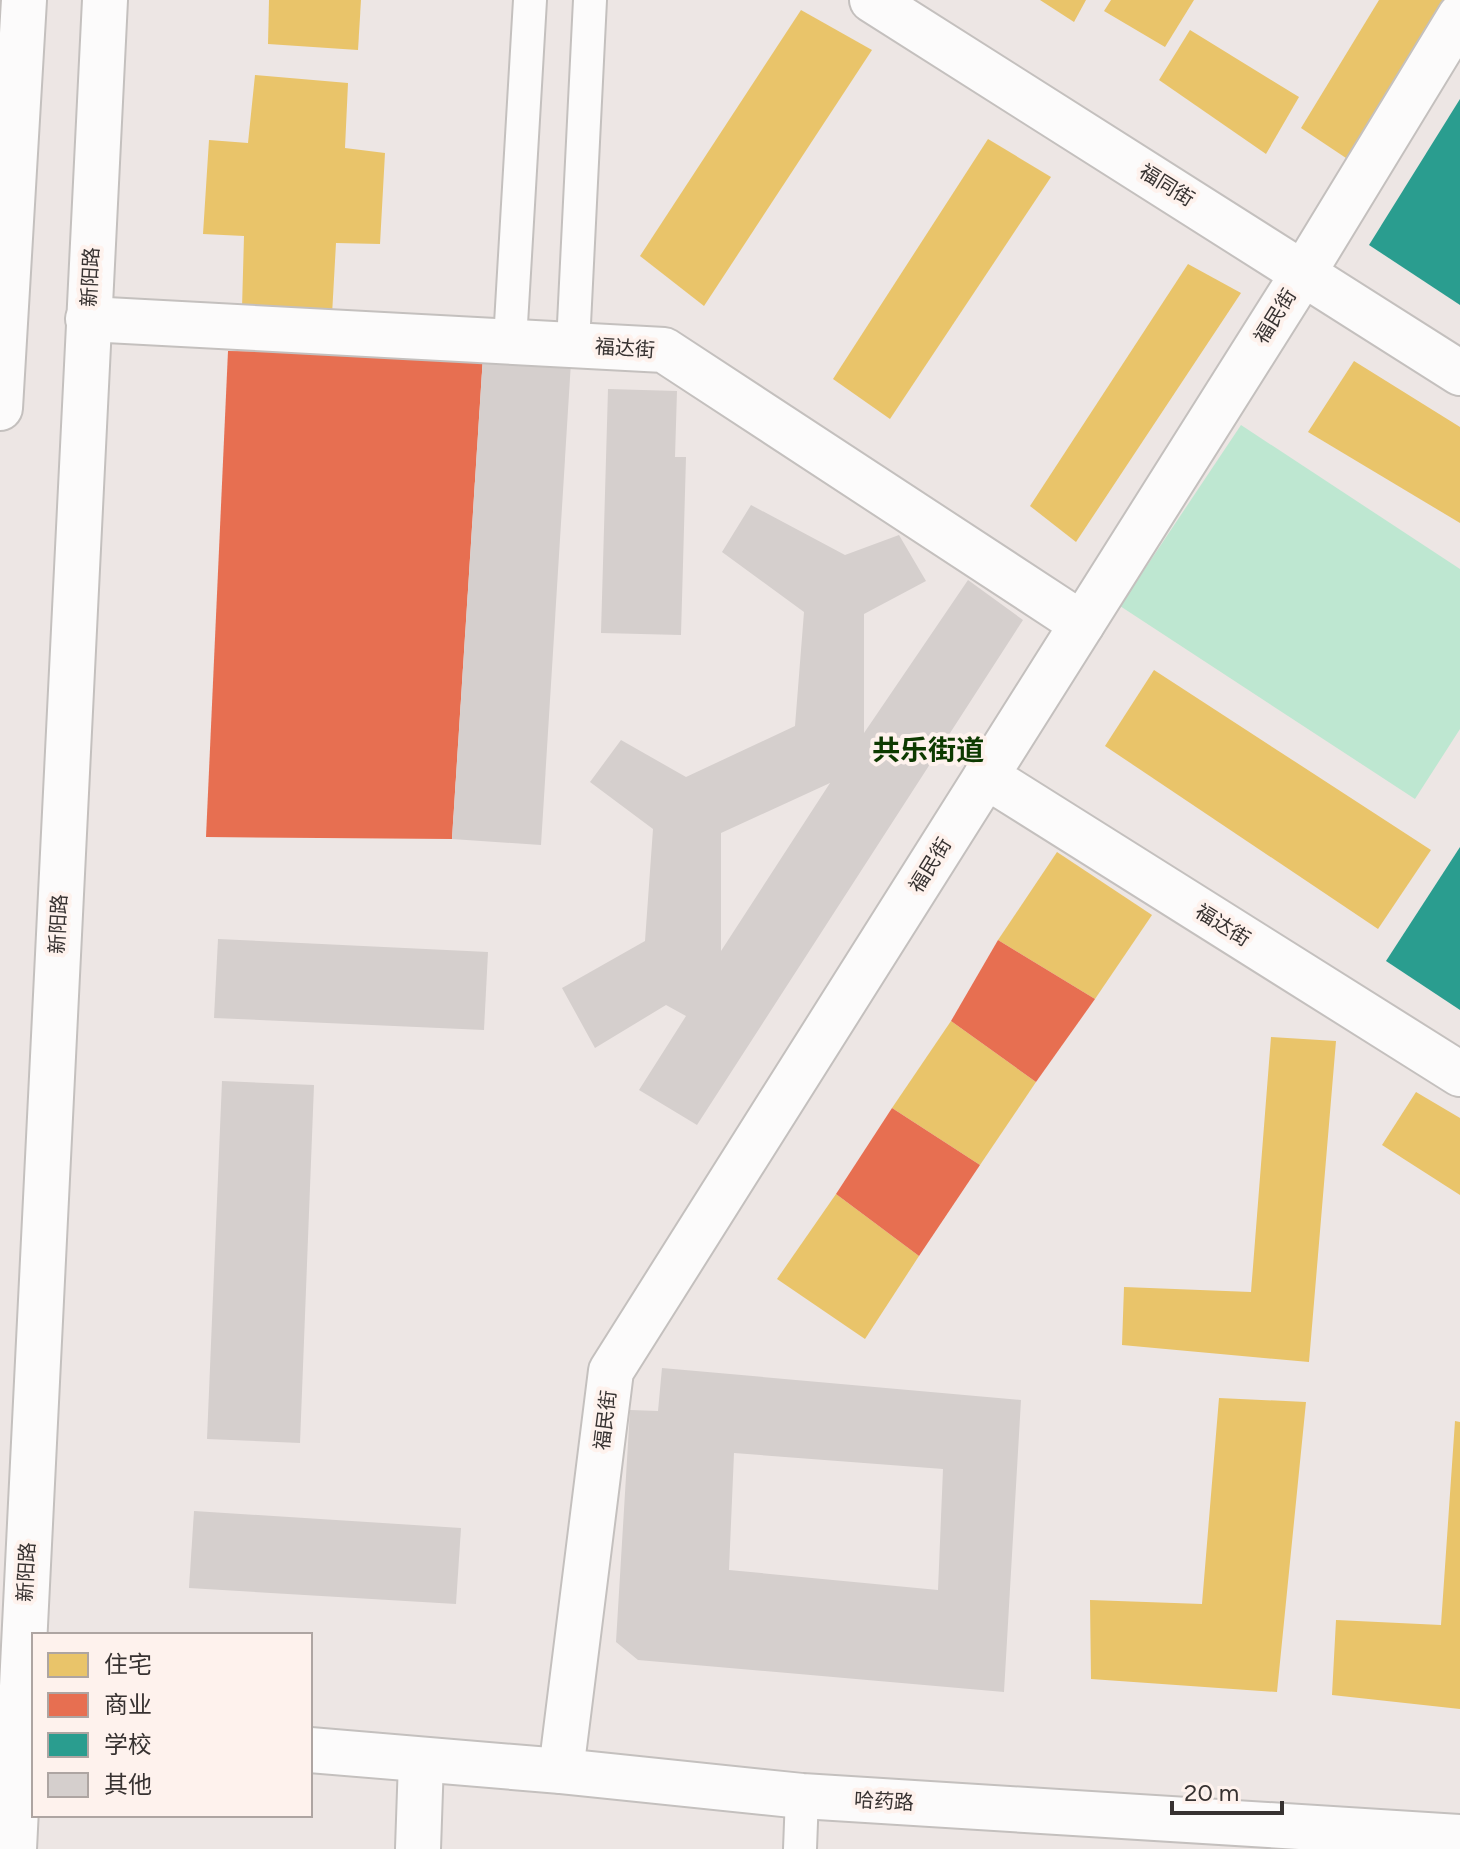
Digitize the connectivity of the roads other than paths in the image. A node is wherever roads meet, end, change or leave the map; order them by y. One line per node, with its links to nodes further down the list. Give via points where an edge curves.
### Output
1 (24, 0): 12 (street)
2 (105, 0): 8 (street, 新阳路)
3 (530, 0): 9 (street)
4 (590, 0): 10 (street)
5 (872, 0): 7 (street, 福同街)
6 (1460, 16): 7 (street, 福民街)
7 (1304, 272): 11 (street, 福同街); 13 (street, 福民街)
8 (88, 319): 9 (street, 福达街); 16 (street, 新阳路)
9 (510, 341): 10 (street, 福达街)
10 (573, 344): 13 (street, 福达街, via 664,350)
11 (1460, 373)
12 (0, 408)
13 (1082, 624): 14 (street, 福民街)
14 (986, 776): 15 (street, 福达街); 20 (street, 福民街, via 611,1371)
15 (1460, 1074)
16 (10, 1680): 17 (street, 新阳路)
17 (18, 1737): 23 (street, 新阳路)
18 (312, 1750): 19 (street, 哈药路)
19 (421, 1761): 20 (street, 哈药路); 24 (street)
20 (561, 1771): 21 (street, 哈药路)
21 (802, 1796): 22 (street, 哈药路); 25 (street)
22 (1433, 1840)
23 (14, 1849)
24 (418, 1849)
25 (800, 1849)

